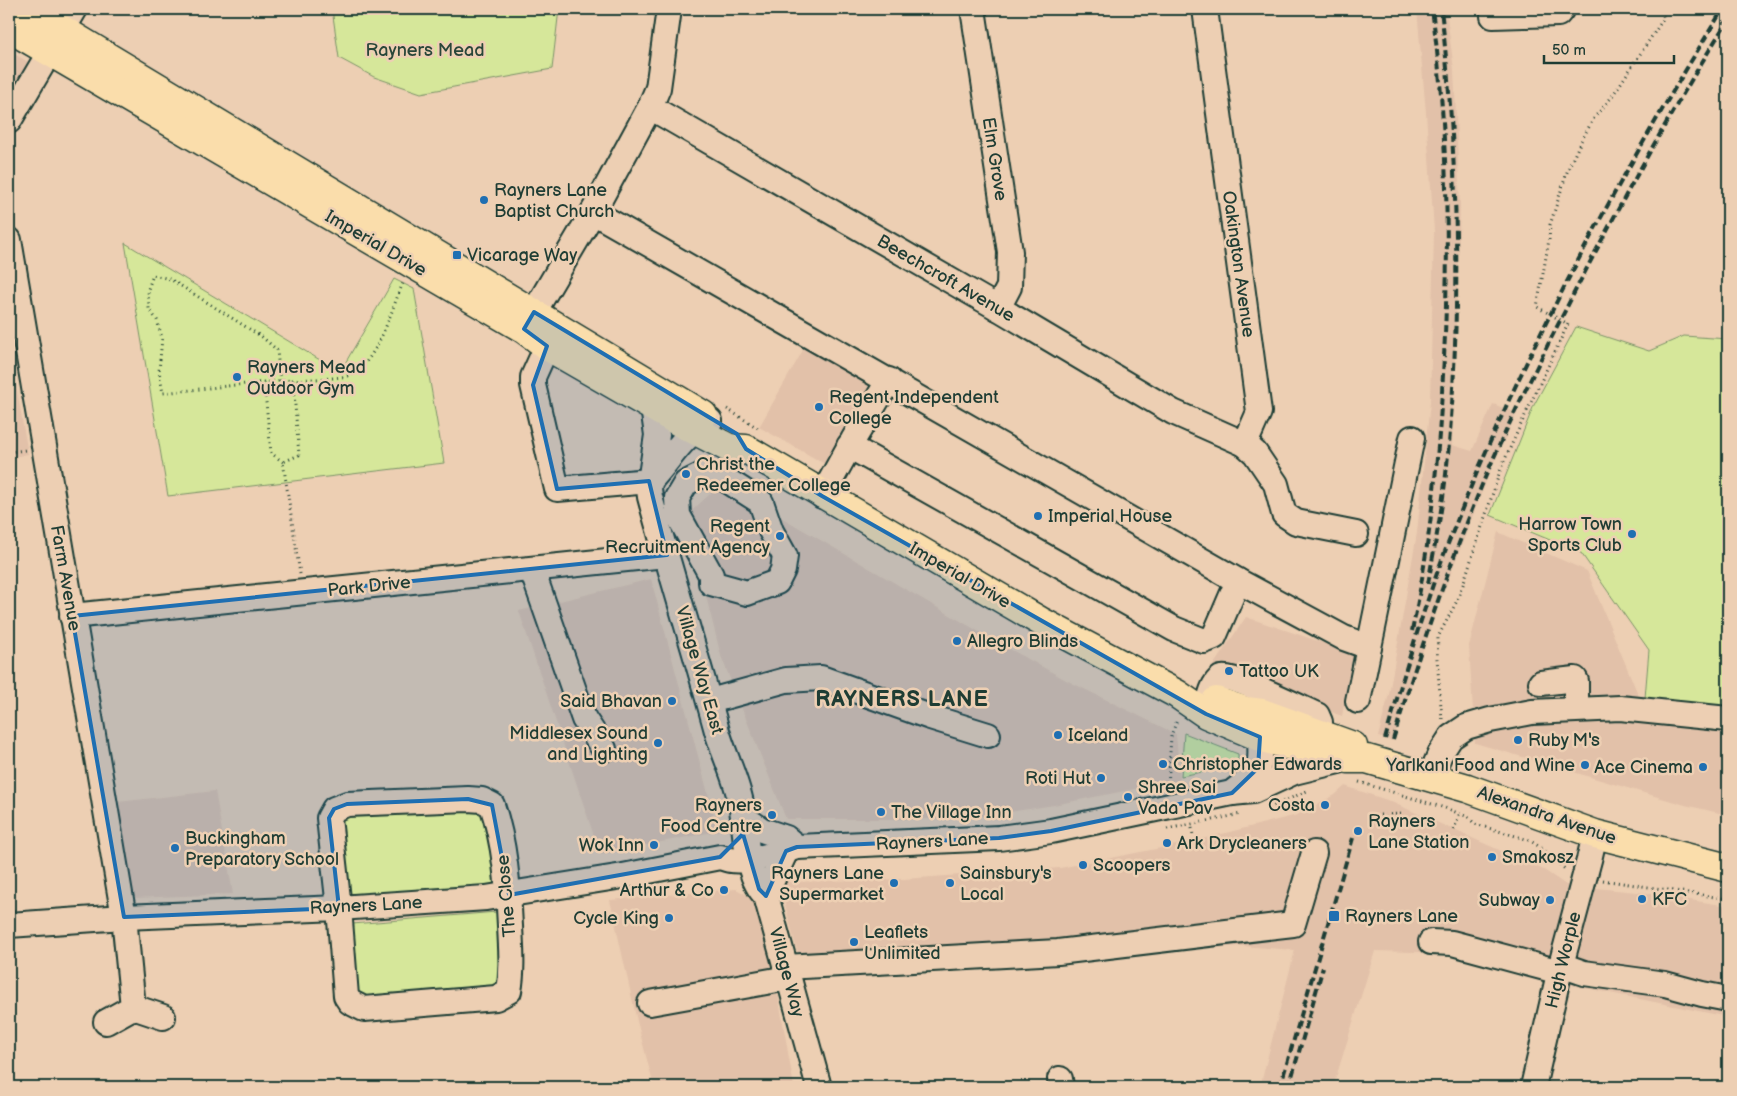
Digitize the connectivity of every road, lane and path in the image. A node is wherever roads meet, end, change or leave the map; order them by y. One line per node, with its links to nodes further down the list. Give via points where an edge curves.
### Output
1 (28, 9): 9 (main road, Imperial Drive)
2 (669, 9): 10 (street, via 658,88)
3 (972, 9): 15 (street, Elm Grove, via 1010,252 1009,287)
4 (1205, 9): 25 (street, Oakington Avenue, via 1259,412)
5 (1562, 9): 7 (street, via 1558,14)
6 (1660, 9): 49 (path, bridge, via 1664,18 1580,143 1550,225 1537,307 1568,324 1501,468 1459,597 1438,637 1442,723)
7 (1493, 16)
8 (9, 28): 9 (main road, Imperial Drive)
9 (63, 30): 11 (street); 14 (main road, Imperial Drive); 16 (main road, Imperial Drive)
10 (650, 107): 12 (street); 15 (street, Beechcroft Avenue)
11 (9, 121)
12 (593, 212): 16 (street); 19 (street)
13 (9, 240): 37 (street, Farm Avenue)
14 (412, 264): 16 (main road, Imperial Drive); 18 (path, via 384,332 363,366 349,376)
15 (998, 308): 25 (street, Beechcroft Avenue, via 1173,412)
16 (529, 321): 17 (main road, Imperial Drive); 23 (main road, Imperial Drive)
17 (547, 346): 22 (main road, Imperial Drive); 28 (street, via 532,385 557,490)
18 (293, 380): 21 (path); 27 (path, via 299,455)
19 (889, 380): 26 (street); 33 (street)
20 (264, 382): 21 (path); 21 (path, via 163,393 159,371 162,338 157,320 149,309 148,289 153,275 170,279 277,350); 27 (path, via 270,453)
21 (280, 382)
22 (653, 407): 23 (main road, Imperial Drive); 28 (street, Village Way East, via 657,435)
23 (717, 420): 28 (street, via 683,440); 29 (main road, Imperial Drive, via 728,448 746,450)
24 (1412, 438): 38 (street)
25 (1245, 444): 30 (street, via 1276,484 1284,514 1296,522)
26 (849, 446): 29 (street); 33 (street, via 1174,629 1204,640 1214,637)
27 (283, 462): 35 (path)
28 (650, 481): 31 (street, Village Way East, via 650,497)
29 (822, 496): 42 (main road, Imperial Drive)
30 (1356, 534)
31 (666, 553): 32 (street, Park Drive); 36 (street, Village Way East)
32 (532, 570): 35 (street, Park Drive); 50 (street, via 584,718)
33 (1238, 581): 38 (street, via 1344,638)
34 (711, 583): 34 (street, via 711,575 678,514 678,498 686,483 704,474 724,478 762,502 771,531 786,556 777,582 747,593); 36 (street)
35 (303, 593): 37 (street, Park Drive)
36 (680, 600): 40 (street, Village Way East)
37 (72, 616): 76 (street, Farm Avenue)
38 (1369, 647): 41 (street)
39 (1541, 683): 43 (street, via 1575,679)
40 (710, 701): 47 (street, via 786,680 821,678); 60 (street, Village Way East, via 739,796)
41 (1358, 701)
42 (1193, 705): 44 (main road, Imperial Drive); 46 (street, via 1220,679 1227,677 1317,715 1320,722); 48 (main road, Imperial Drive); 53 (path, via 1171,736)
43 (1576, 709): 45 (street, via 1620,708); 49 (street, via 1532,712 1490,720 1466,727)
44 (1246, 711): 46 (main road, Imperial Drive, via 1262,713); 48 (street, Rayners Lane, via 1256,722)
45 (1728, 719)
46 (1318, 733): 51 (main road, Alexandra Avenue, via 1350,744)
47 (988, 735)
48 (1260, 737): 51 (main road, Alexandra Avenue, via 1297,748); 55 (street, Rayners Lane, via 1258,768)
49 (1451, 737): 52 (street)
50 (604, 749)
51 (1357, 759): 52 (main road, Alexandra Avenue); 55 (street, Rayners Lane, via 1294,772 1253,790)
52 (1430, 777): 63 (main road, Alexandra Avenue)
53 (1168, 787)
54 (1382, 788): 58 (path, Alexandra Avenue)
55 (1232, 793): 65 (street, Rayners Lane, via 1051,831 999,838)
56 (1461, 809): 58 (path)
57 (1403, 814): 59 (path)
58 (1459, 814): 62 (path); 70 (path, Alexandra Avenue, via 1468,816 1475,824 1529,840)
59 (1380, 815)
60 (743, 825): 65 (street, via 786,838); 67 (street); 68 (street, Village Way East)
61 (1192, 828): 64 (path)
62 (1454, 830)
63 (1595, 834): 69 (main road, Alexandra Avenue); 79 (street, High Worple)
64 (1193, 837)
65 (791, 849): 68 (street, Rayners Lane); 73 (street)
66 (1314, 853): 80 (street, via 1293,924 1058,952)
67 (720, 856): 68 (street, Rayners Lane); 72 (street, Rayners Lane)
68 (749, 860): 73 (street, Village Way, via 759,889)
69 (1728, 868)
70 (1567, 872)
71 (1600, 880): 74 (path)
72 (509, 895): 75 (street, Rayners Lane); 75 (street, The Close, via 492,804 468,799 347,804 334,809 328,818); 75 (street, The Close, via 512,974 509,991 496,998 364,1009 350,1002 346,996)
73 (766, 896): 80 (street, Village Way)
74 (1728, 899)
75 (339, 908): 76 (street, Rayners Lane)
76 (124, 917): 77 (street, Rayners Lane); 83 (street, Farm Avenue)
77 (9, 925)
78 (1431, 942): 79 (street, via 1452,943)
79 (1561, 968): 81 (street, via 1665,984); 87 (street, High Worple)
80 (787, 972): 82 (street); 86 (street, Village Way)
81 (1728, 999)
82 (650, 1003)
83 (133, 1007): 84 (street); 85 (street)
84 (163, 1017)
85 (106, 1022)
86 (819, 1087)
87 (1533, 1087)

